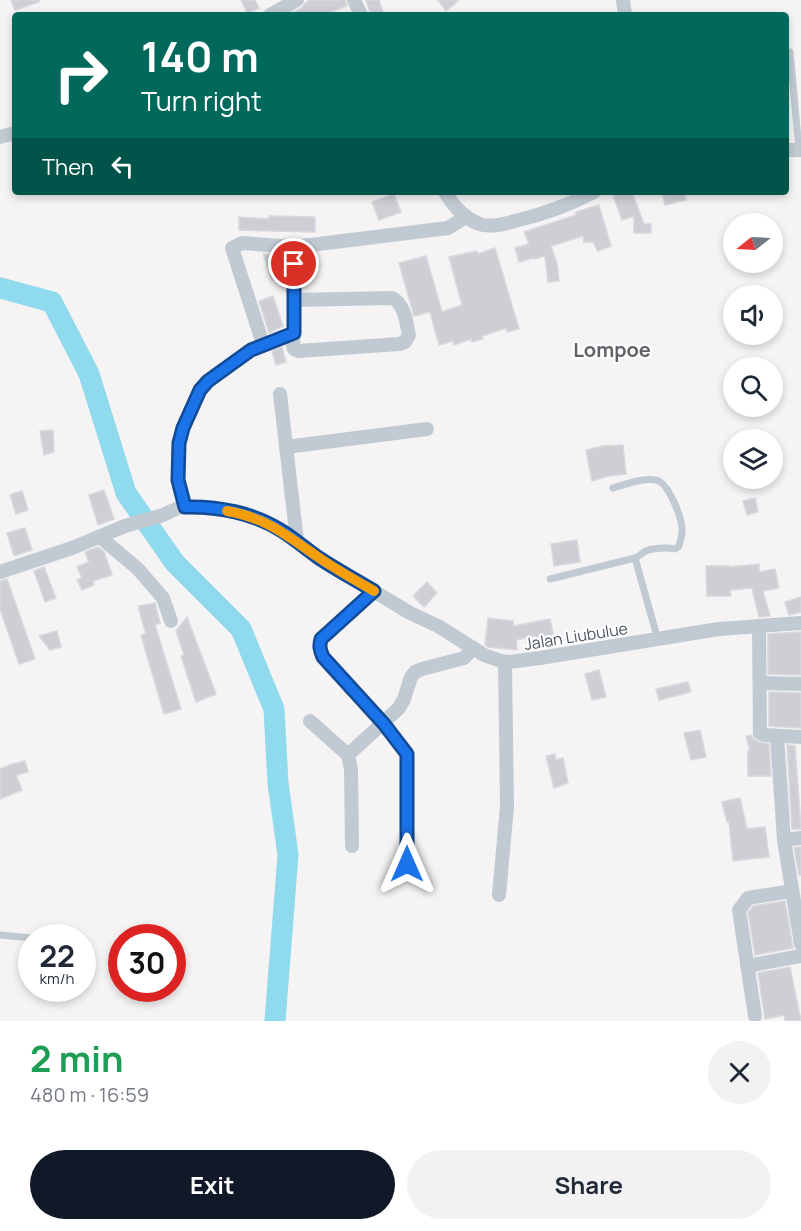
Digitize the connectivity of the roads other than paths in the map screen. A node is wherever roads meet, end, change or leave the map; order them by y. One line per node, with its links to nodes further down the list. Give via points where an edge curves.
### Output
1 (297, 0): 2 (street)
2 (275, 12)
3 (790, 52): 4 (lane)
4 (795, 150)
5 (447, 195): 7 (street)
6 (588, 195): 7 (street, via 540,215 490,226)
7 (464, 215): 8 (street, via 448,228)
8 (294, 247): 9 (street); 11 (street, via 242,243 232,248)
9 (294, 300): 10 (street); 10 (street, via 392,298 402,307 409,336 399,344 298,351 293,345)
10 (294, 333): 11 (street)
11 (263, 344): 16 (street, via 208,381 190,410 179,443 178,462)
12 (280, 394): 14 (street)
13 (427, 429): 14 (street)
14 (286, 447): 18 (street)
15 (612, 488): 19 (lane, via 642,480 658,481 673,499 682,531 679,546 652,549)
16 (185, 507): 17 (street); 18 (street, Jalan Liubulue, via 242,513)
17 (100, 537): 20 (street); 23 (street, via 138,569 162,598)
18 (297, 541): 22 (street, Jalan Liubulue)
19 (635, 558): 21 (lane); 26 (lane)
20 (0, 572)
21 (550, 579)
22 (374, 591): 27 (street, Jalan Liubulue); 32 (street, via 319,645 323,657)
23 (171, 621)
24 (801, 623): 25 (street, Jalan Liubulue)
25 (759, 626): 26 (street, Jalan Liubulue); 29 (street)
26 (658, 640): 28 (street, Jalan Liubulue)
27 (473, 648): 28 (street, Jalan Liubulue); 32 (street, via 464,658 415,672 405,699)
28 (505, 662): 41 (street, via 507,806)
29 (760, 683): 30 (street); 33 (street, via 760,733)
30 (801, 684)
31 (310, 721): 35 (street)
32 (384, 724): 35 (street); 39 (street, via 407,754)
33 (777, 736): 34 (street); 37 (street)
34 (801, 737)
35 (348, 755): 38 (street)
36 (801, 838): 37 (street)
37 (784, 840): 40 (street)
38 (352, 846)
39 (407, 864)
40 (792, 891): 44 (street); 46 (street, via 748,898 740,908)
41 (499, 895)
42 (0, 935): 43 (lane)
43 (18, 937)
44 (801, 944)
45 (801, 956): 46 (street)
46 (747, 966): 47 (street)
47 (755, 1016)

